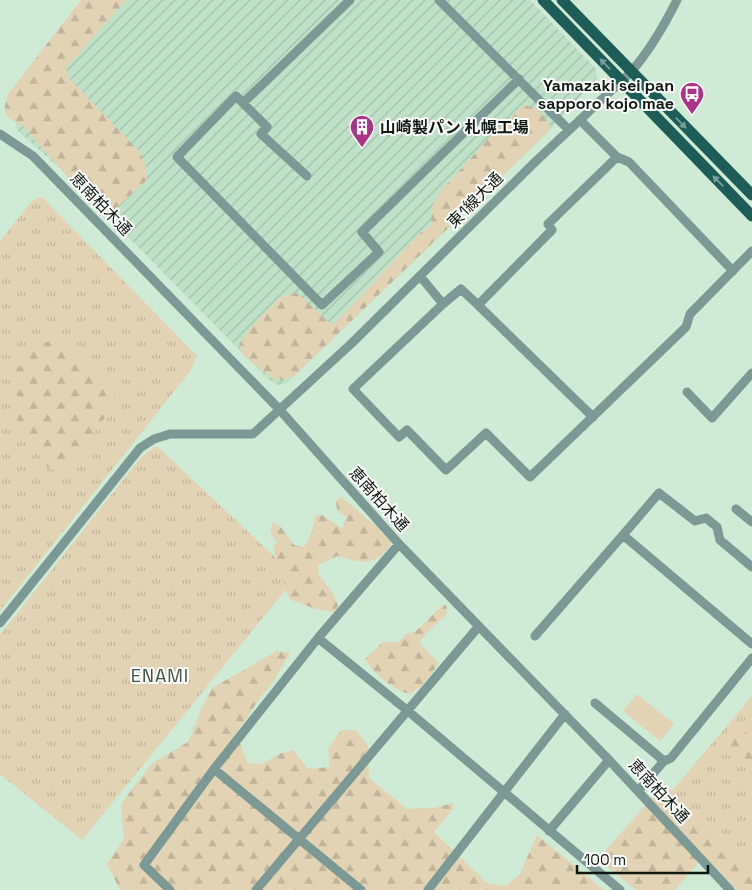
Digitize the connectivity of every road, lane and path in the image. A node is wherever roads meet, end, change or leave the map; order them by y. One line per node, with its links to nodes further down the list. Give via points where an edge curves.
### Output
1 (350, 0): 9 (street)
2 (439, 0): 7 (street)
3 (543, 0): 8 (main road, one-way to 3)
4 (562, 0): 6 (main road)
5 (676, 0): 6 (street, 東1線大通, via 665,23)
6 (631, 72): 8 (street, 東1線大通); 15 (main road, one-way to 15)
7 (519, 79): 9 (street, via 362,232 379,252 322,305 177,157 236,96); 11 (street)
8 (622, 80): 10 (street, 東1線大通); 16 (main road, one-way to 8)
9 (243, 103): 14 (street, via 267,128 261,134)
10 (580, 120): 11 (street, 東1線大通); 13 (street)
11 (569, 130): 19 (street, 東1線大通)
12 (0, 134): 24 (street, 恵南柏木通, via 33,156)
13 (617, 157): 18 (street, via 629,162); 21 (street, via 548,224 552,230)
14 (307, 176)
15 (752, 195)
16 (752, 216)
17 (752, 251): 18 (street)
18 (732, 271): 25 (street, via 690,314 686,327)
19 (420, 276): 20 (street); 24 (street, 東1線大通)
20 (443, 304): 21 (street, via 461,289); 25 (street, via 353,389 399,437 407,430 446,470 486,432 530,477)
21 (478, 305): 25 (street)
22 (752, 373): 23 (street, via 712,418)
23 (687, 392)
24 (279, 409): 29 (street, 恵南柏木通); 31 (street, 東1線大通, via 253,434 170,434 140,448)
25 (592, 417)
26 (736, 509): 27 (street)
27 (752, 522)
28 (623, 535): 30 (street, via 659,493 695,521 706,518 717,527 720,540); 33 (street); 35 (street)
29 (399, 544): 32 (street, 恵南柏木通); 34 (street)
30 (752, 567)
31 (0, 623)
32 (479, 626): 38 (street); 39 (street, 恵南柏木通)
33 (535, 636)
34 (318, 638): 38 (street); 42 (street)
35 (752, 644)
36 (752, 658): 41 (street, via 671,758)
37 (595, 703): 41 (street)
38 (408, 711): 44 (street); 46 (street)
39 (565, 714): 40 (street, 恵南柏木通); 44 (street)
40 (609, 760): 43 (street, 恵南柏木通); 45 (street)
41 (664, 761): 43 (street)
42 (214, 769): 46 (street); 47 (street, via 144,865)
43 (638, 791): 52 (street, 恵南柏木通)
44 (503, 793): 45 (street); 50 (street)
45 (549, 831): 51 (street)
46 (300, 839): 48 (street); 49 (street)
47 (170, 890)
48 (256, 890)
49 (361, 890)
50 (428, 890)
51 (620, 890)
52 (730, 890)

